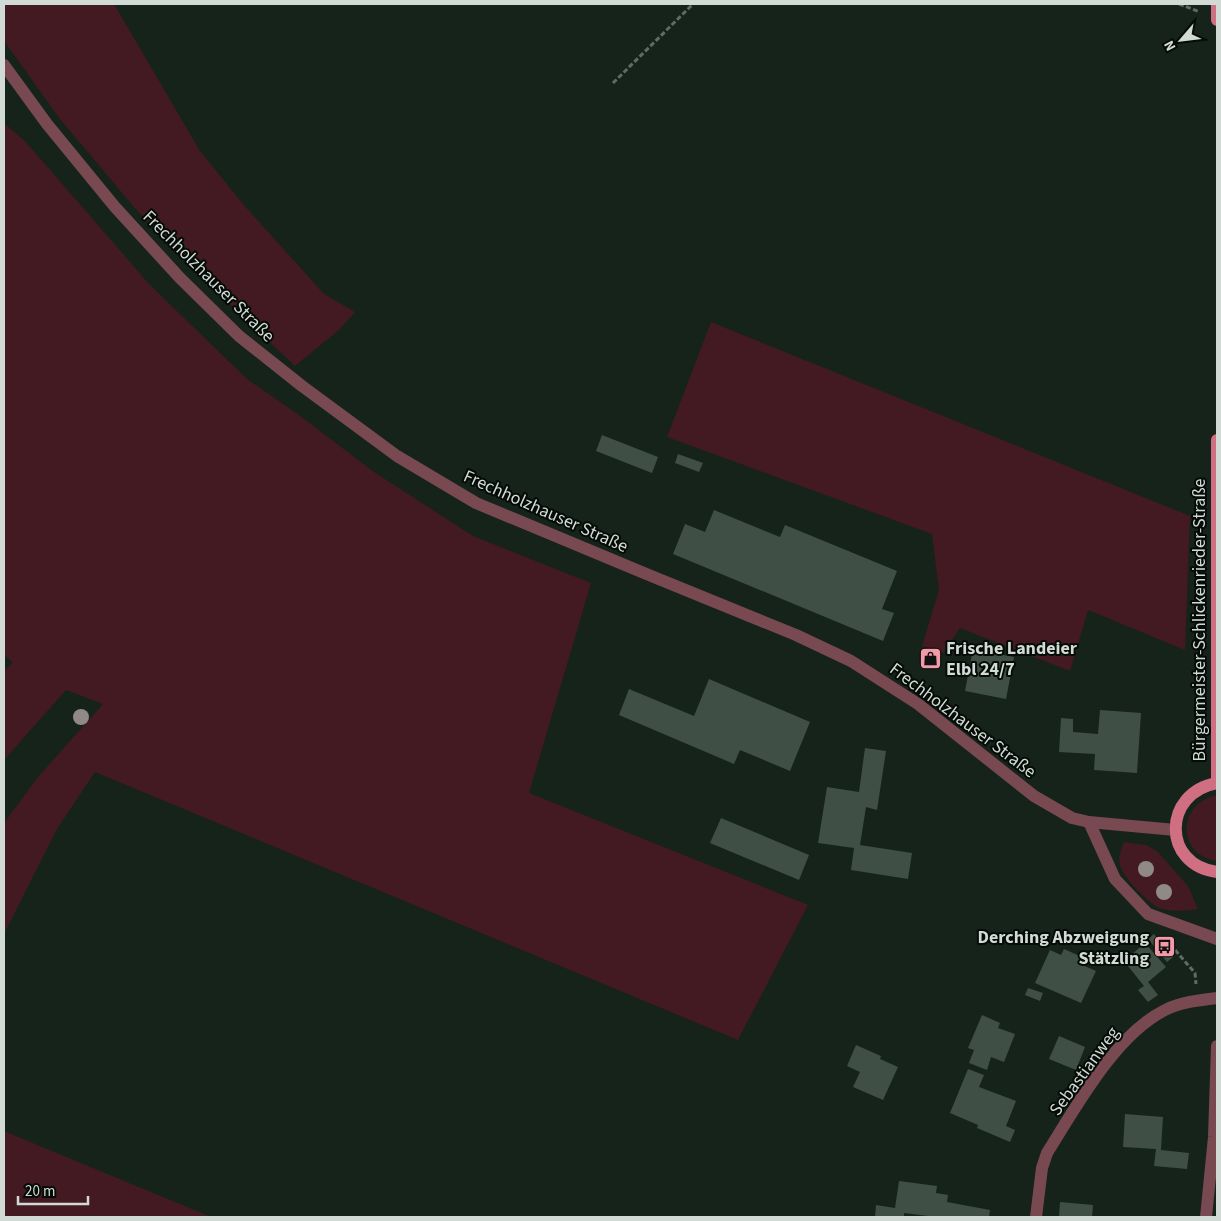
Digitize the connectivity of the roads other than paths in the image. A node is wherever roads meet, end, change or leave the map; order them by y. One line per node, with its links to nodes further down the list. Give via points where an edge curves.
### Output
1 (1217, 4): 2 (main road)
2 (1217, 20)
3 (4, 65): 7 (street, Frechholzhauser Straße, via 115,207 180,278 240,336 397,456 476,503 796,635 851,661 918,704 1034,796 1072,818)
4 (1217, 440): 5 (main road, Bürgermeister-Schlickenrieder-Straße)
5 (1217, 456): 6 (main road, Bürgermeister-Schlickenrieder-Straße)
6 (1217, 783): 8 (main road, via 1206,785 1187,798 1180,808)
7 (1089, 822): 8 (street, Frechholzhauser Straße); 10 (street, via 1115,879 1148,914)
8 (1175, 830): 9 (main road, via 1182,851 1189,860 1198,867)
9 (1217, 872)
10 (1217, 939)
11 (1217, 998): 13 (street, Sebastianweg, via 1197,1000 1166,1010 1136,1030 1108,1060 1048,1153 1042,1168)
12 (1217, 1046): 14 (street, via 1214,1137)
13 (1036, 1217)
14 (1206, 1217)

